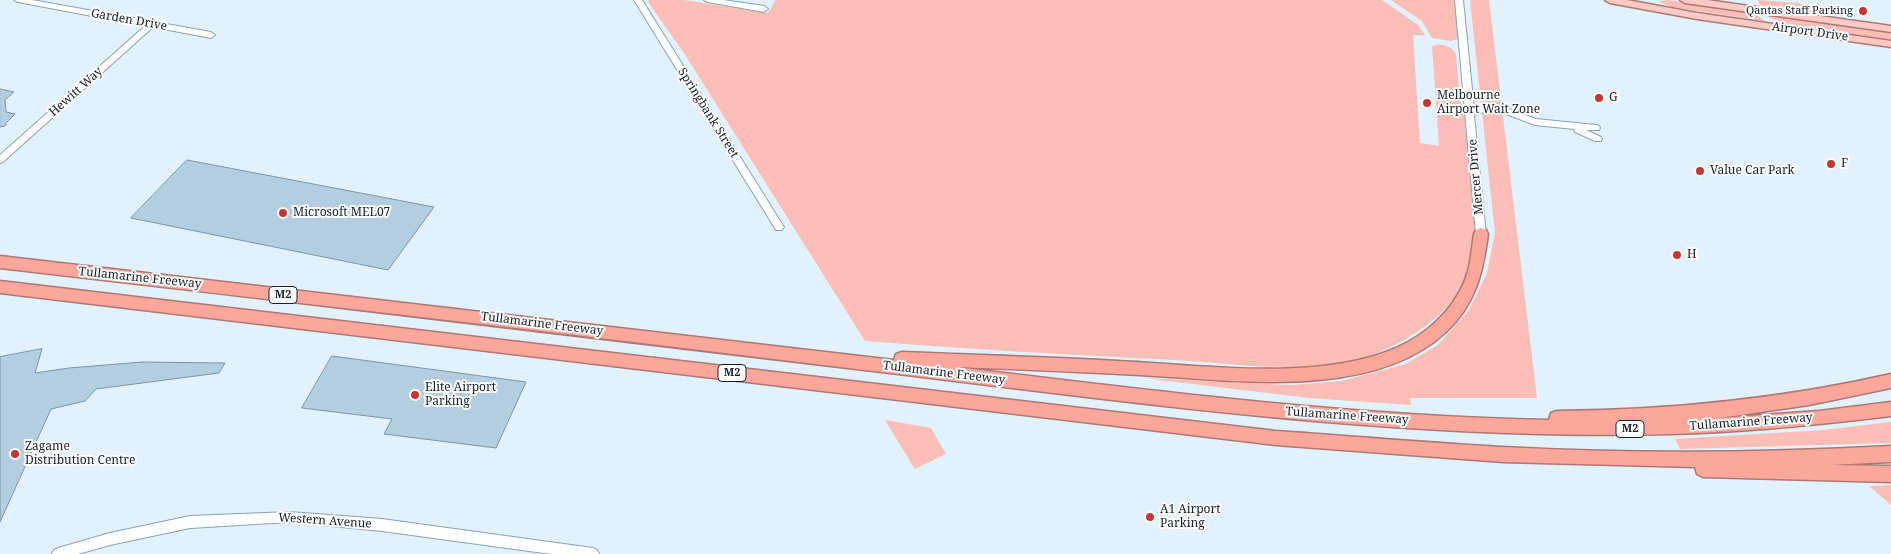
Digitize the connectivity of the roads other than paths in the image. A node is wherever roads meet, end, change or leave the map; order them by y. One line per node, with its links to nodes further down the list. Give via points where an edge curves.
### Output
1 (18, 0): 8 (street, Garden Drive)
2 (638, 0): 17 (street, Springbank Street)
3 (708, 0): 7 (street)
4 (1459, 0): 12 (street, Mercer Drive)
5 (1610, 0): 11 (main road, Airport Drive)
6 (1685, 0): 9 (main road, Airport Drive)
7 (764, 9)
8 (152, 24): 10 (street, Garden Drive); 16 (street, Hewitt Way)
9 (1891, 29)
10 (211, 35)
11 (1891, 44)
12 (1470, 113): 13 (street, via 1494,106 1528,121); 18 (street, Mercer Drive)
13 (1563, 126): 14 (street); 15 (street)
14 (1596, 128)
15 (1598, 139)
16 (0, 160)
17 (779, 226)
18 (1481, 234): 21 (highway, via 1477,271 1460,305 1446,321 1409,350 1377,363 1341,372 1280,376)
19 (0, 262): 21 (highway, Tullamarine Freeway / M2)
20 (0, 287): 26 (highway, Tullamarine Freeway / M2, via 1276,438 1487,454)
21 (811, 356): 24 (highway, Tullamarine Freeway / M2, via 1174,401)
22 (1891, 381): 24 (highway, via 1782,402 1671,415)
23 (1891, 408): 24 (highway, Tullamarine Freeway / M2, via 1744,423 1624,429 1538,428)
24 (1368, 418)
25 (1891, 454): 26 (highway, Tullamarine Freeway / M2)
26 (1653, 459): 27 (highway, via 1672,467 1781,473)
27 (1891, 474)
28 (58, 554): 29 (street, Western Avenue, via 190,522 290,516 382,525)
29 (593, 554)

